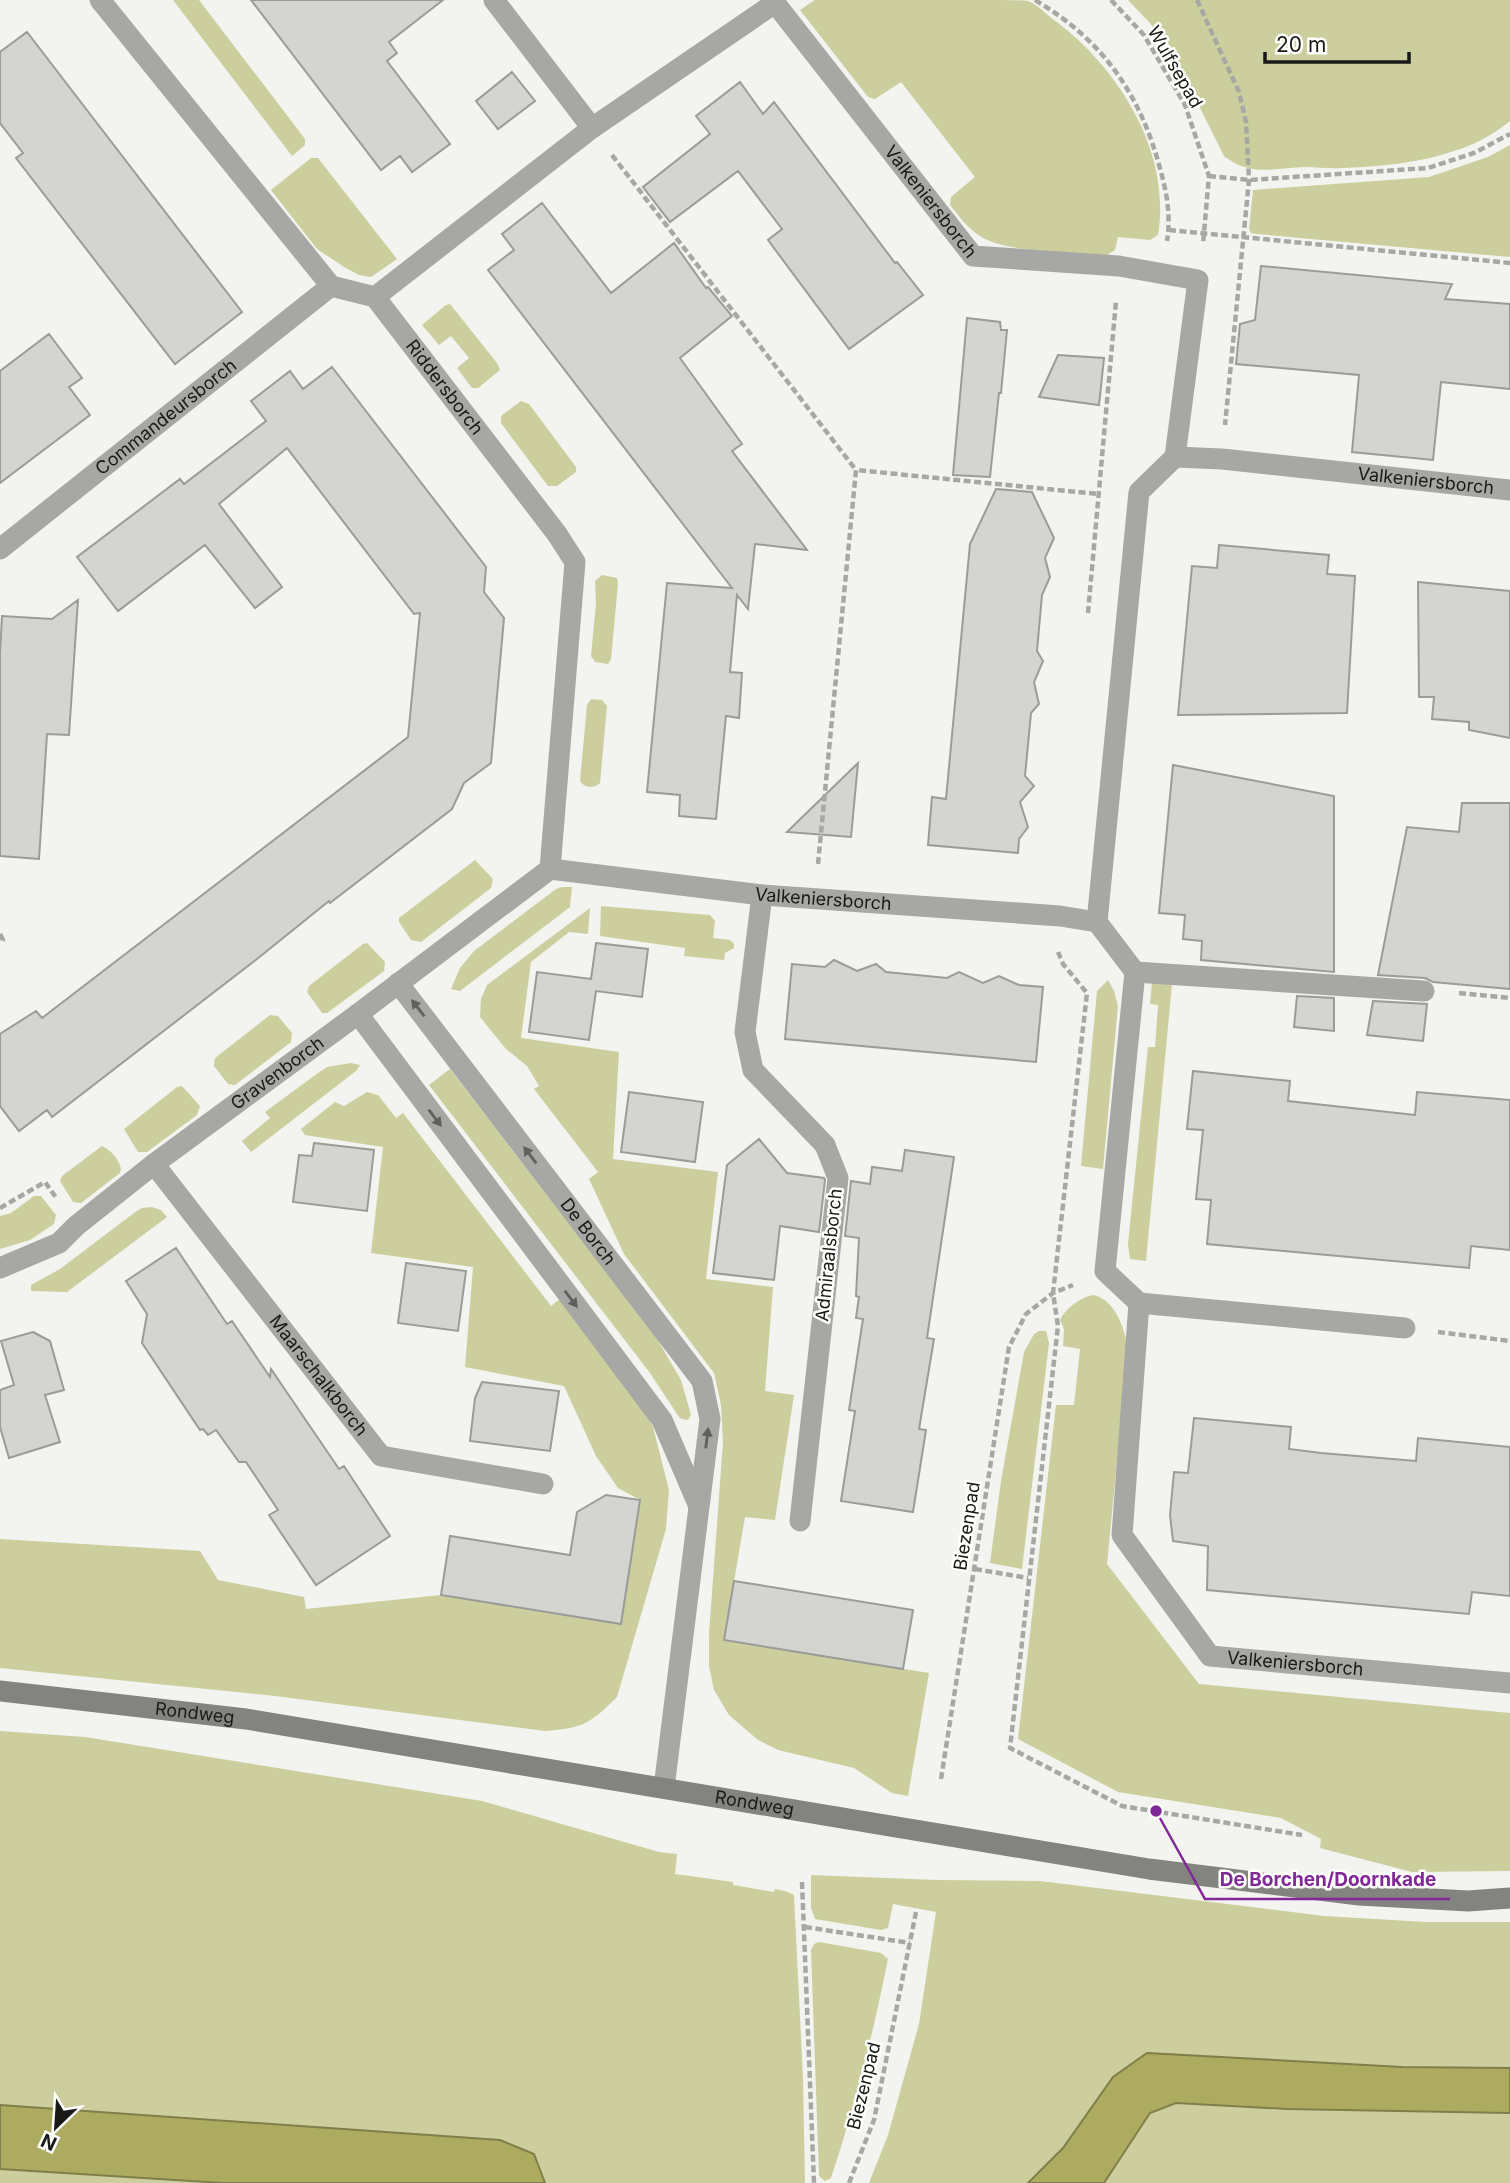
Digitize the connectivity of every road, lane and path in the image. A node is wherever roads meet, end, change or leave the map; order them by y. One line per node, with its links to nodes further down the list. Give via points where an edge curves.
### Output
1 (100, 0): 16 (street)
2 (494, 0): 6 (street)
3 (1035, 0): 10 (path, via 1093,43 1128,86 1154,145)
4 (1111, 0): 8 (path, Wulfsepad, via 1144,35 1185,105)
5 (1197, 0): 9 (path, via 1239,92 1246,122)
6 (592, 128): 14 (street, Valkeniersborch, via 775,3 973,256 1119,266); 17 (street, Valkeniersborch); 20 (path)
7 (1510, 134): 9 (path, via 1474,153 1428,168)
8 (1209, 176): 9 (path); 11 (path, Wulfsepad)
9 (1248, 180): 12 (path)
10 (1169, 230): 11 (path); 14 (path)
11 (1204, 232): 12 (path); 15 (path, Wulfsepad)
12 (1243, 236): 13 (path); 19 (path)
13 (1510, 263)
14 (1159, 274): 15 (street, Valkeniersborch)
15 (1198, 280): 18 (street)
16 (331, 286): 17 (street); 23 (street, Commandeursborch)
17 (375, 297): 24 (street, Riddersborch, via 576,562)
18 (1175, 457): 19 (street, Valkeniersborch); 27 (street, via 1139,492)
19 (1222, 459): 21 (street, Valkeniersborch)
20 (856, 470): 22 (path); 26 (path)
21 (1510, 490)
22 (1098, 494)
23 (0, 548)
24 (550, 869): 25 (street, Valkeniersborch); 31 (street, Gravenborch)
25 (762, 895): 26 (street, Valkeniersborch); 44 (street, Admiraalsborch, via 745,1032 753,1070 825,1145 838,1178)
26 (815, 899): 27 (street, Valkeniersborch)
27 (1097, 922): 30 (street)
28 (0, 934): 29 (path)
29 (0, 942)
30 (1135, 972): 32 (street); 39 (street, via 1105,1271)
31 (398, 983): 34 (street, Gravenborch); 43 (street, De Borch, one-way to 31, via 710,1419 702,1381)
32 (1424, 990): 33 (path)
33 (1510, 998)
34 (358, 1014): 35 (street, Gravenborch); 43 (street, one-way to 43, via 662,1420)
35 (154, 1164): 37 (street, Gravenborch); 42 (street, Maarschalkborch, via 381,1456)
36 (0, 1208): 37 (path, via 45,1182)
37 (76, 1226): 38 (street, Gravenborch, via 59,1243)
38 (0, 1268)
39 (1139, 1303): 40 (street); 47 (street, Valkeniersborch, via 1122,1535 1210,1656)
40 (1405, 1328): 41 (path)
41 (1510, 1341)
42 (543, 1484)
43 (699, 1506): 50 (street, De Borch)
44 (800, 1521)
45 (975, 1569): 46 (path); 46 (path, Biezenpad, via 1009,1347 1026,1314 1053,1293 1058,1326); 49 (path, Biezenpad)
46 (1028, 1578): 51 (path, via 1010,1748 1122,1806)
47 (1510, 1683)
48 (0, 1691): 50 (main road, Rondweg, via 246,1719)
49 (940, 1779)
50 (664, 1788): 53 (main road, Rondweg, via 1216,1878 1359,1895)
51 (1302, 1835)
52 (802, 1882): 55 (path)
53 (1510, 1898)
54 (916, 1912): 56 (path, Biezenpad)
55 (805, 1927): 56 (path); 57 (path)
56 (910, 1942): 58 (path, Biezenpad, via 874,2120)
57 (814, 2183)
58 (849, 2183)

